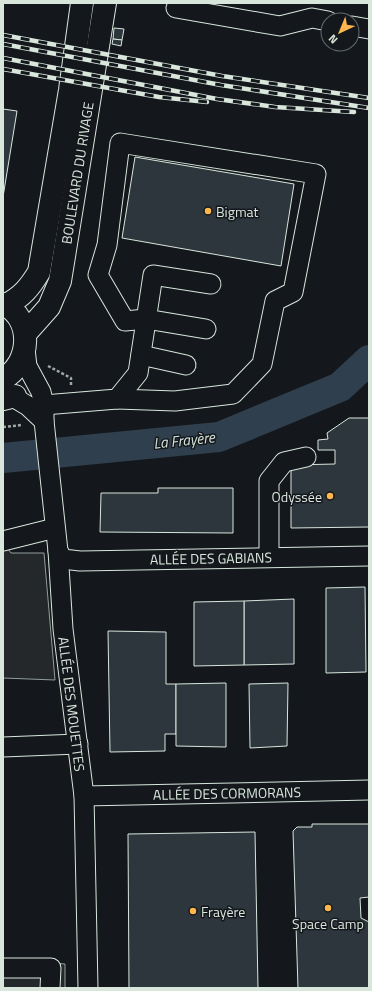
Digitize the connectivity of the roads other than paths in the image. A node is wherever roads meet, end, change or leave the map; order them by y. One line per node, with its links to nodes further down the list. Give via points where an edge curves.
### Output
1 (82, 3): 6 (main road, BOULEVARD DU RIVAGE, via 39,272 19,298)
2 (105, 3): 9 (main road, BOULEVARD DU RIVAGE, via 60,281 49,308)
3 (176, 8): 4 (street, via 280,26 312,18)
4 (320, 20)
5 (211, 284): 7 (street, via 153,275)
6 (4, 304): 9 (main road, via 18,318)
7 (146, 320): 8 (street); 10 (street); 13 (street, via 124,321 98,275 107,245 120,143 316,174 293,292 275,301 262,364 233,394 175,401)
8 (206, 329)
9 (25, 341): 12 (main road, BOULEVARD DU RIVAGE, via 22,360); 14 (street, ALLÉE DES MOUETTES, via 27,366 41,392)
10 (141, 355): 11 (street); 13 (street, via 138,373)
11 (186, 366)
12 (6, 391): 14 (street)
13 (117, 399): 14 (street)
14 (45, 420): 16 (street, ALLÉE DES MOUETTES)
15 (306, 457): 20 (street, via 284,462 269,481)
16 (55, 528): 17 (street); 18 (street, ALLÉE DES MOUETTES)
17 (3, 541)
18 (58, 552): 20 (street, ALLÉE DES GABIANS, via 63,559 72,561); 21 (street, ALLÉE DES MOUETTES, via 63,629)
19 (369, 556): 20 (street, ALLÉE DES GABIANS)
20 (269, 558)
21 (78, 744): 22 (street); 24 (street, ALLÉE DES MOUETTES)
22 (3, 748)
23 (369, 790): 24 (street, ALLÉE DES CORMORANS)
24 (84, 796): 27 (street, ALLÉE DES MOUETTES)
25 (3, 968): 26 (street, via 51,968)
26 (50, 988)
27 (88, 988)

